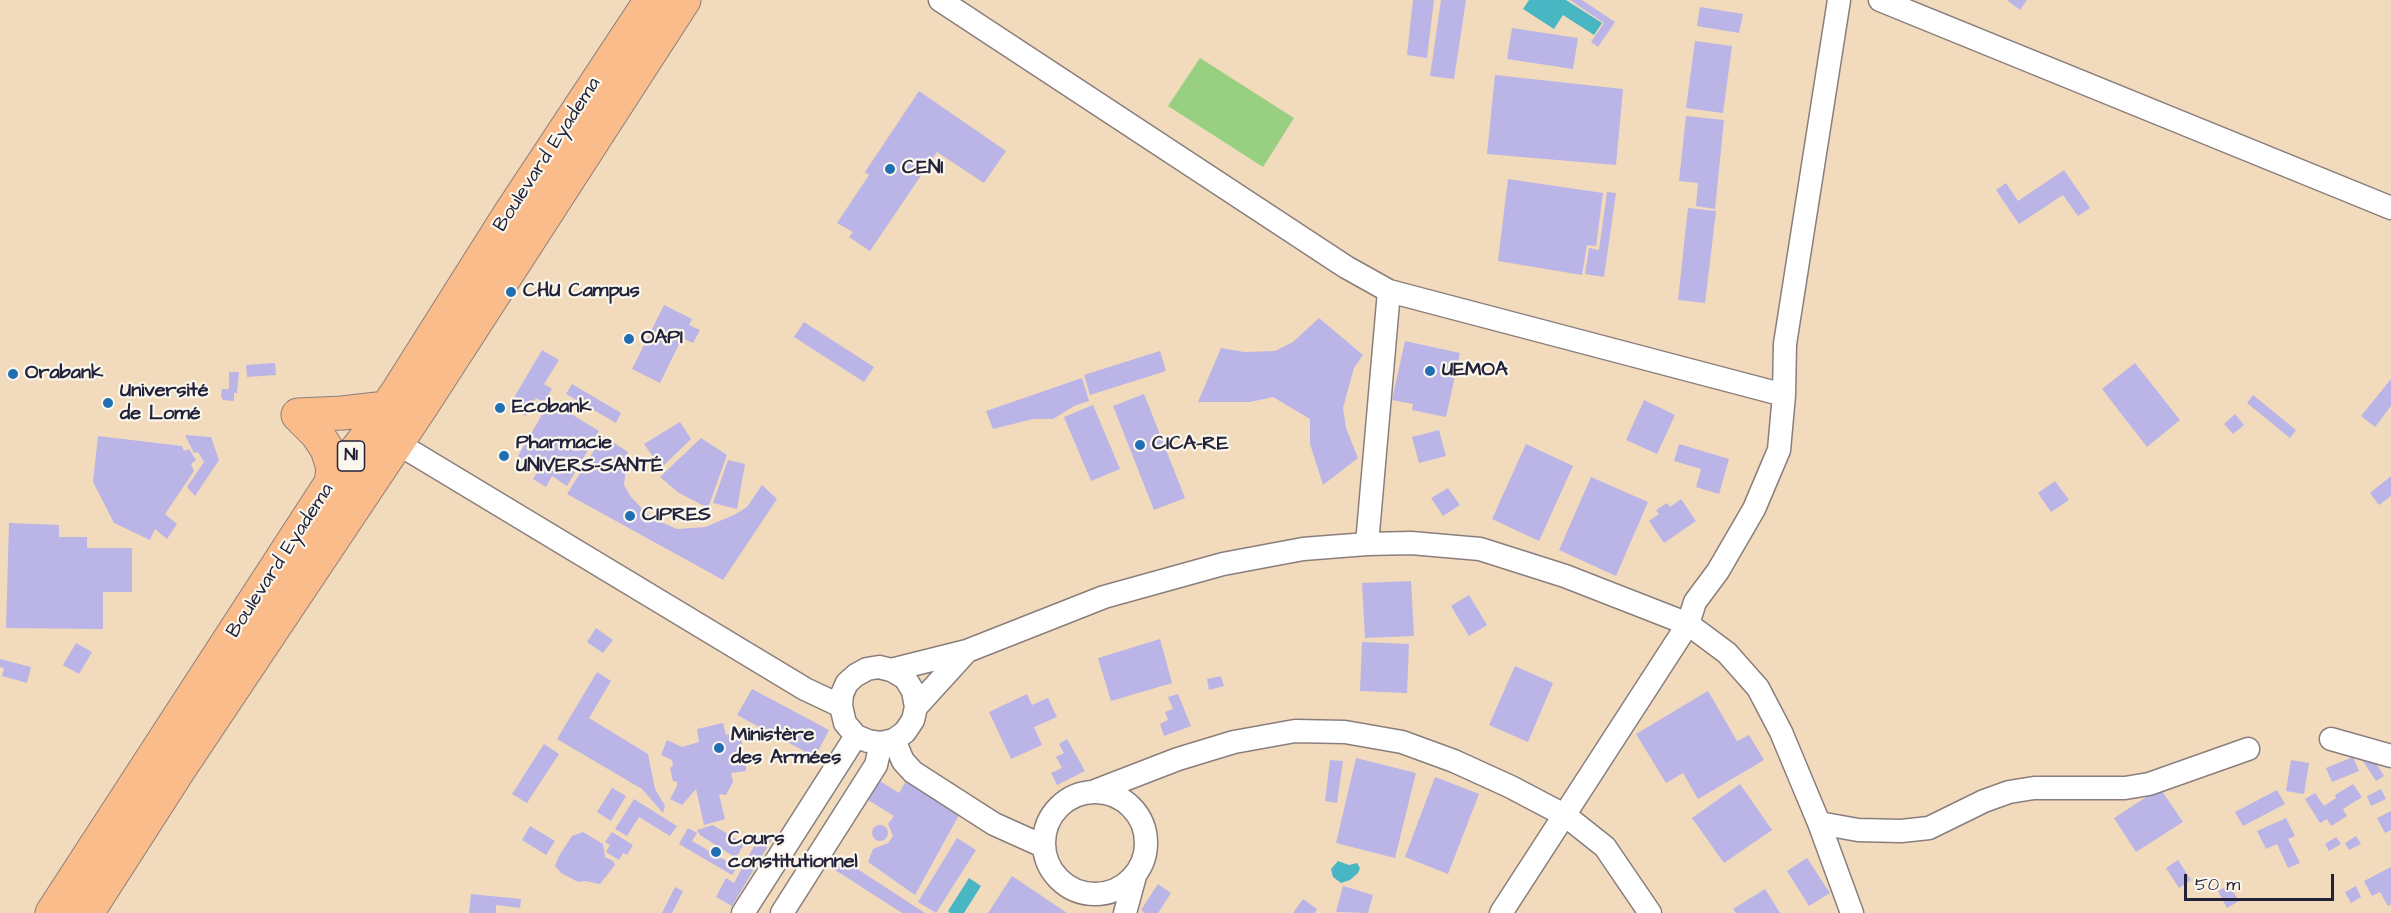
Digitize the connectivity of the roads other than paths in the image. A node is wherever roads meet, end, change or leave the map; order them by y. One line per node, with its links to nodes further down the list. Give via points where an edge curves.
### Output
1 (651, 0): 9 (highway, Boulevard Eyadema / N1, via 508,214)
2 (684, 0): 10 (highway, Boulevard Eyadema / N1)
3 (940, 0): 7 (street, via 1346,267)
4 (1839, 0): 8 (street, via 1785,344)
5 (1880, 0): 6 (street)
6 (2391, 208)
7 (1389, 291): 8 (street); 12 (street)
8 (1784, 395): 13 (street, via 1775,460 1754,509 1719,571 1695,602)
9 (386, 408): 10 (highway, Boulevard Eyadema / N1); 11 (highway, via 298,414 327,449 333,468)
10 (383, 439): 11 (highway, Boulevard Eyadema / N1); 16 (street, via 805,689); 30 (highway, Boulevard Eyadema / N1)
11 (331, 483): 29 (highway, Boulevard Eyadema / N1)
12 (1367, 544): 13 (street, via 1480,549 1565,576); 14 (street, via 1303,549 1223,564 1104,597)
13 (1688, 624): 24 (street); 25 (street, via 1727,653 1758,688)
14 (967, 651): 15 (street); 17 (street)
15 (891, 670): 16 (street, via 879,667 856,675 845,689); 17 (street, via 909,685)
16 (841, 706): 18 (street, via 845,723)
17 (916, 707): 20 (street, via 905,732)
18 (856, 736): 20 (street, via 868,741); 31 (street)
19 (2331, 739): 22 (street)
20 (887, 741): 26 (street, via 913,771 994,824); 32 (street, via 876,765)
21 (2248, 749): 25 (street, via 2150,784 2009,792 1929,828 1858,830)
22 (2391, 756)
23 (1095, 791): 24 (street, via 1234,742 1295,731 1345,732 1402,742 1454,761); 26 (street, via 1081,793 1058,808 1049,819); 27 (street, via 1123,799 1142,821 1147,850)
24 (1566, 816): 34 (street); 35 (street, via 1605,847)
25 (1819, 823): 36 (street)
26 (1044, 846): 28 (street, via 1053,873)
27 (1135, 876): 28 (street, via 1122,888); 33 (street)
28 (1091, 904)
29 (52, 913)
30 (87, 913)
31 (743, 913)
32 (782, 913)
33 (1125, 913)
34 (1501, 913)
35 (1650, 913)
36 (1852, 913)

